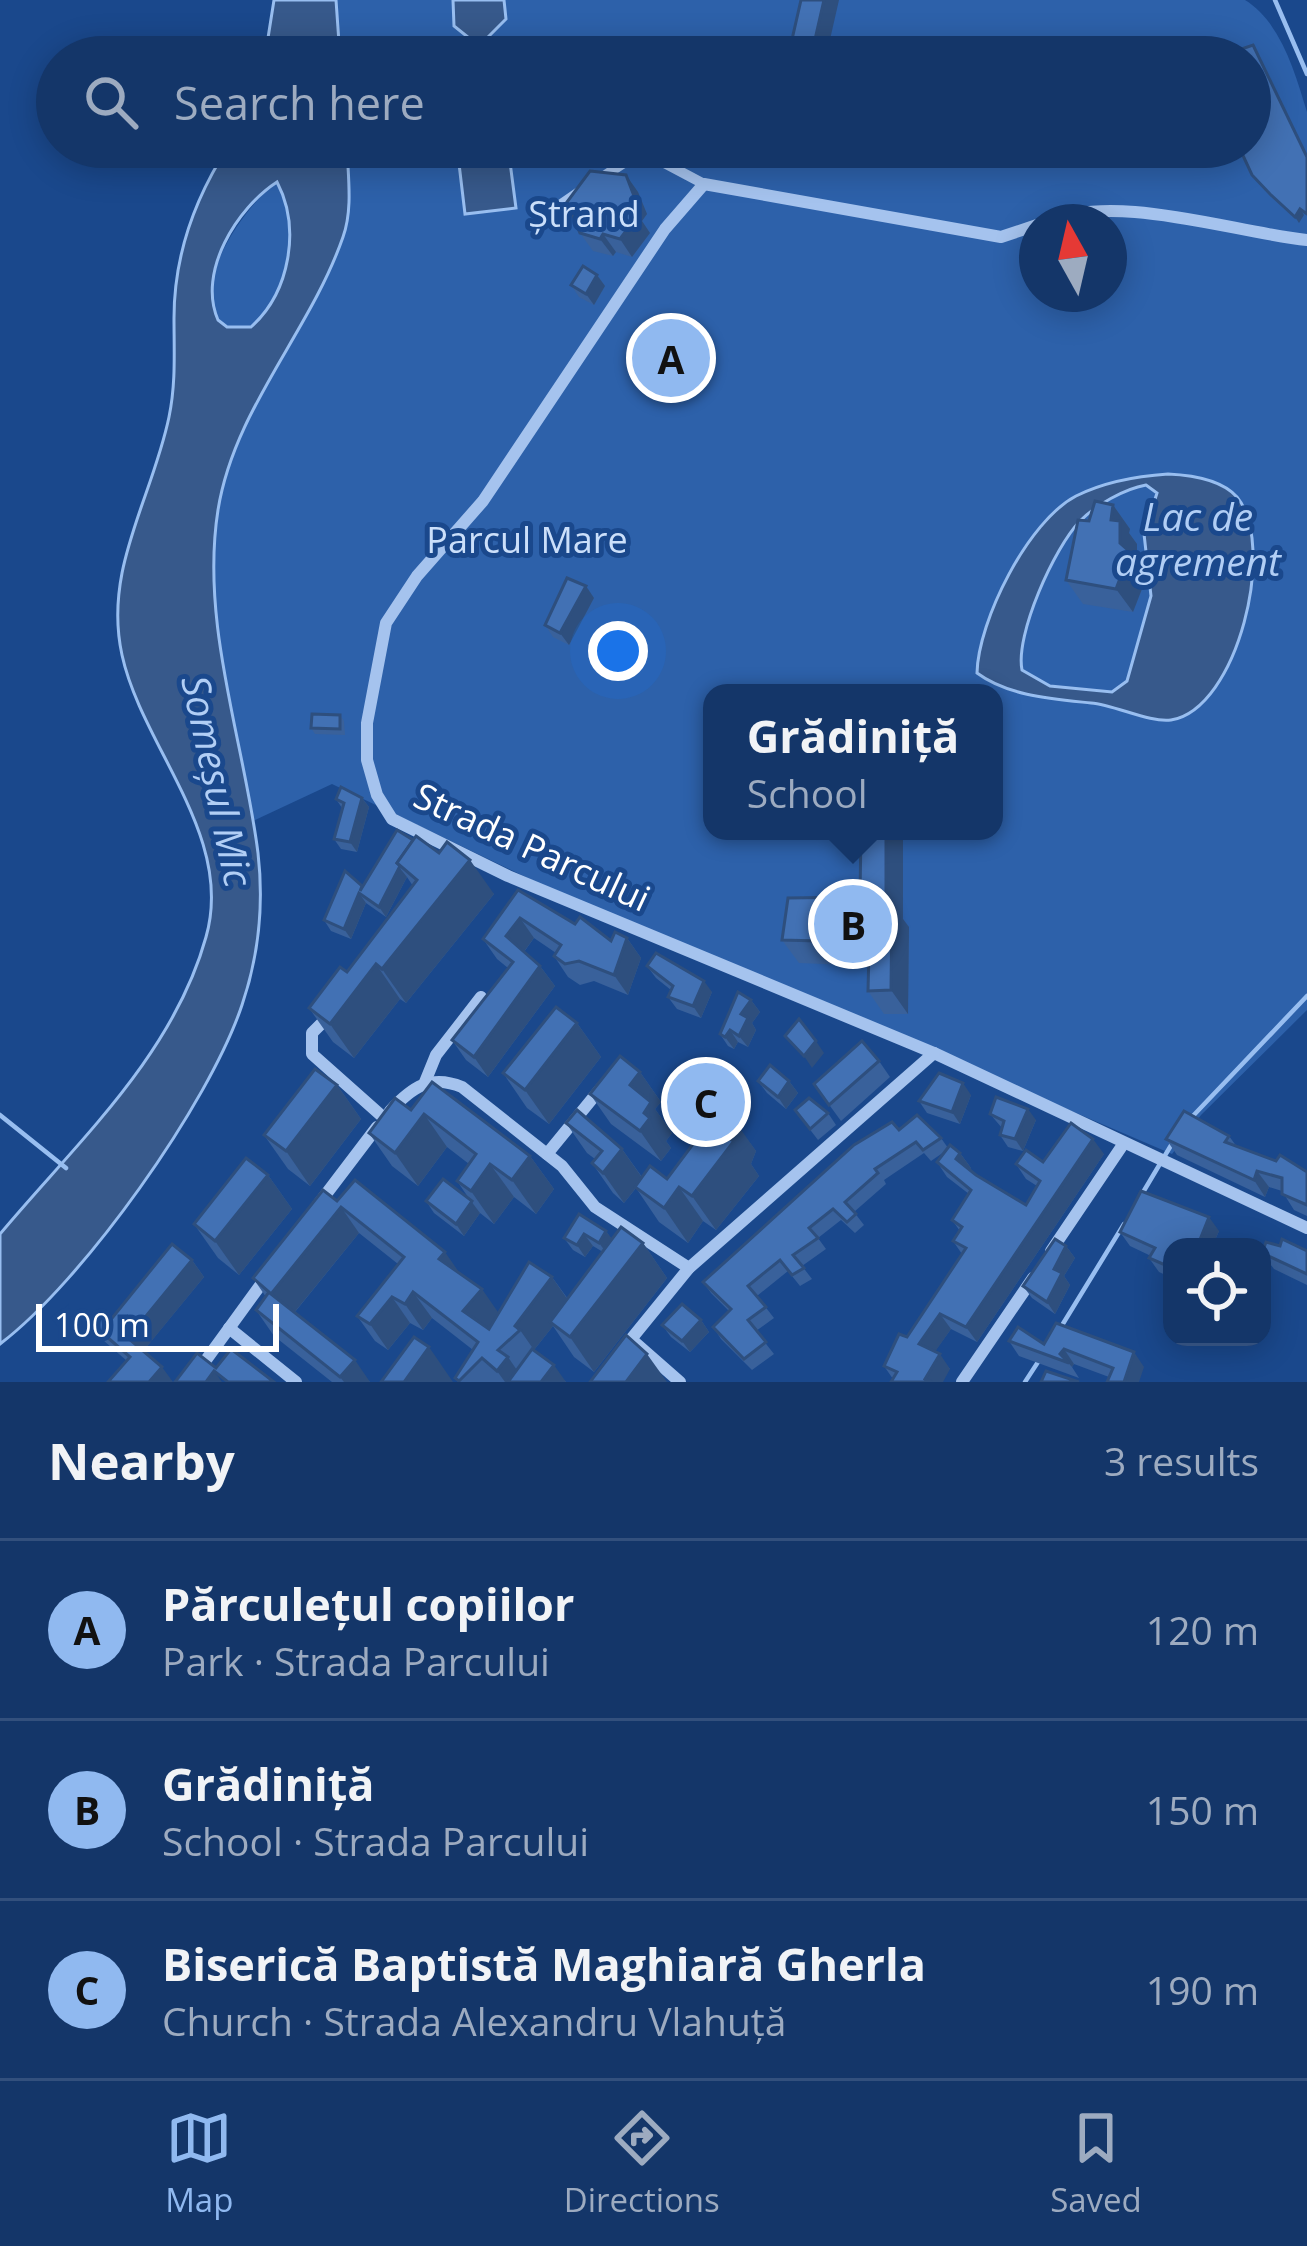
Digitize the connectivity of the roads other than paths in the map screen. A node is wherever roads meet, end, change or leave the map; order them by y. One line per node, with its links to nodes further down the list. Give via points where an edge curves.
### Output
1 (612, 168): 4 (street)
2 (674, 168): 3 (street)
3 (704, 184): 6 (street, via 1001,236); 10 (street, Strada Parcului, via 483,501 386,623 370,687 367,760 392,819 510,877)
4 (548, 212)
5 (1127, 213): 7 (street)
6 (1019, 230)
7 (1307, 240)
8 (482, 997): 12 (street)
9 (338, 1006): 13 (street, via 312,1033 312,1054)
10 (934, 1053): 14 (street, Strada Parcului); 18 (street)
11 (617, 1068): 15 (street)
12 (425, 1082): 13 (street); 15 (street, via 445,1079 473,1094)
13 (384, 1118): 16 (street)
14 (1124, 1143): 17 (street, Strada Parcului); 26 (street)
15 (547, 1154): 18 (street, via 595,1207)
16 (308, 1220)
17 (1307, 1228)
18 (689, 1268): 21 (street)
19 (272, 1270): 20 (street)
20 (229, 1328): 23 (street); 24 (street)
21 (631, 1339): 22 (street); 25 (street)
22 (610, 1368)
23 (190, 1382)
24 (296, 1382)
25 (680, 1382)
26 (962, 1382)

